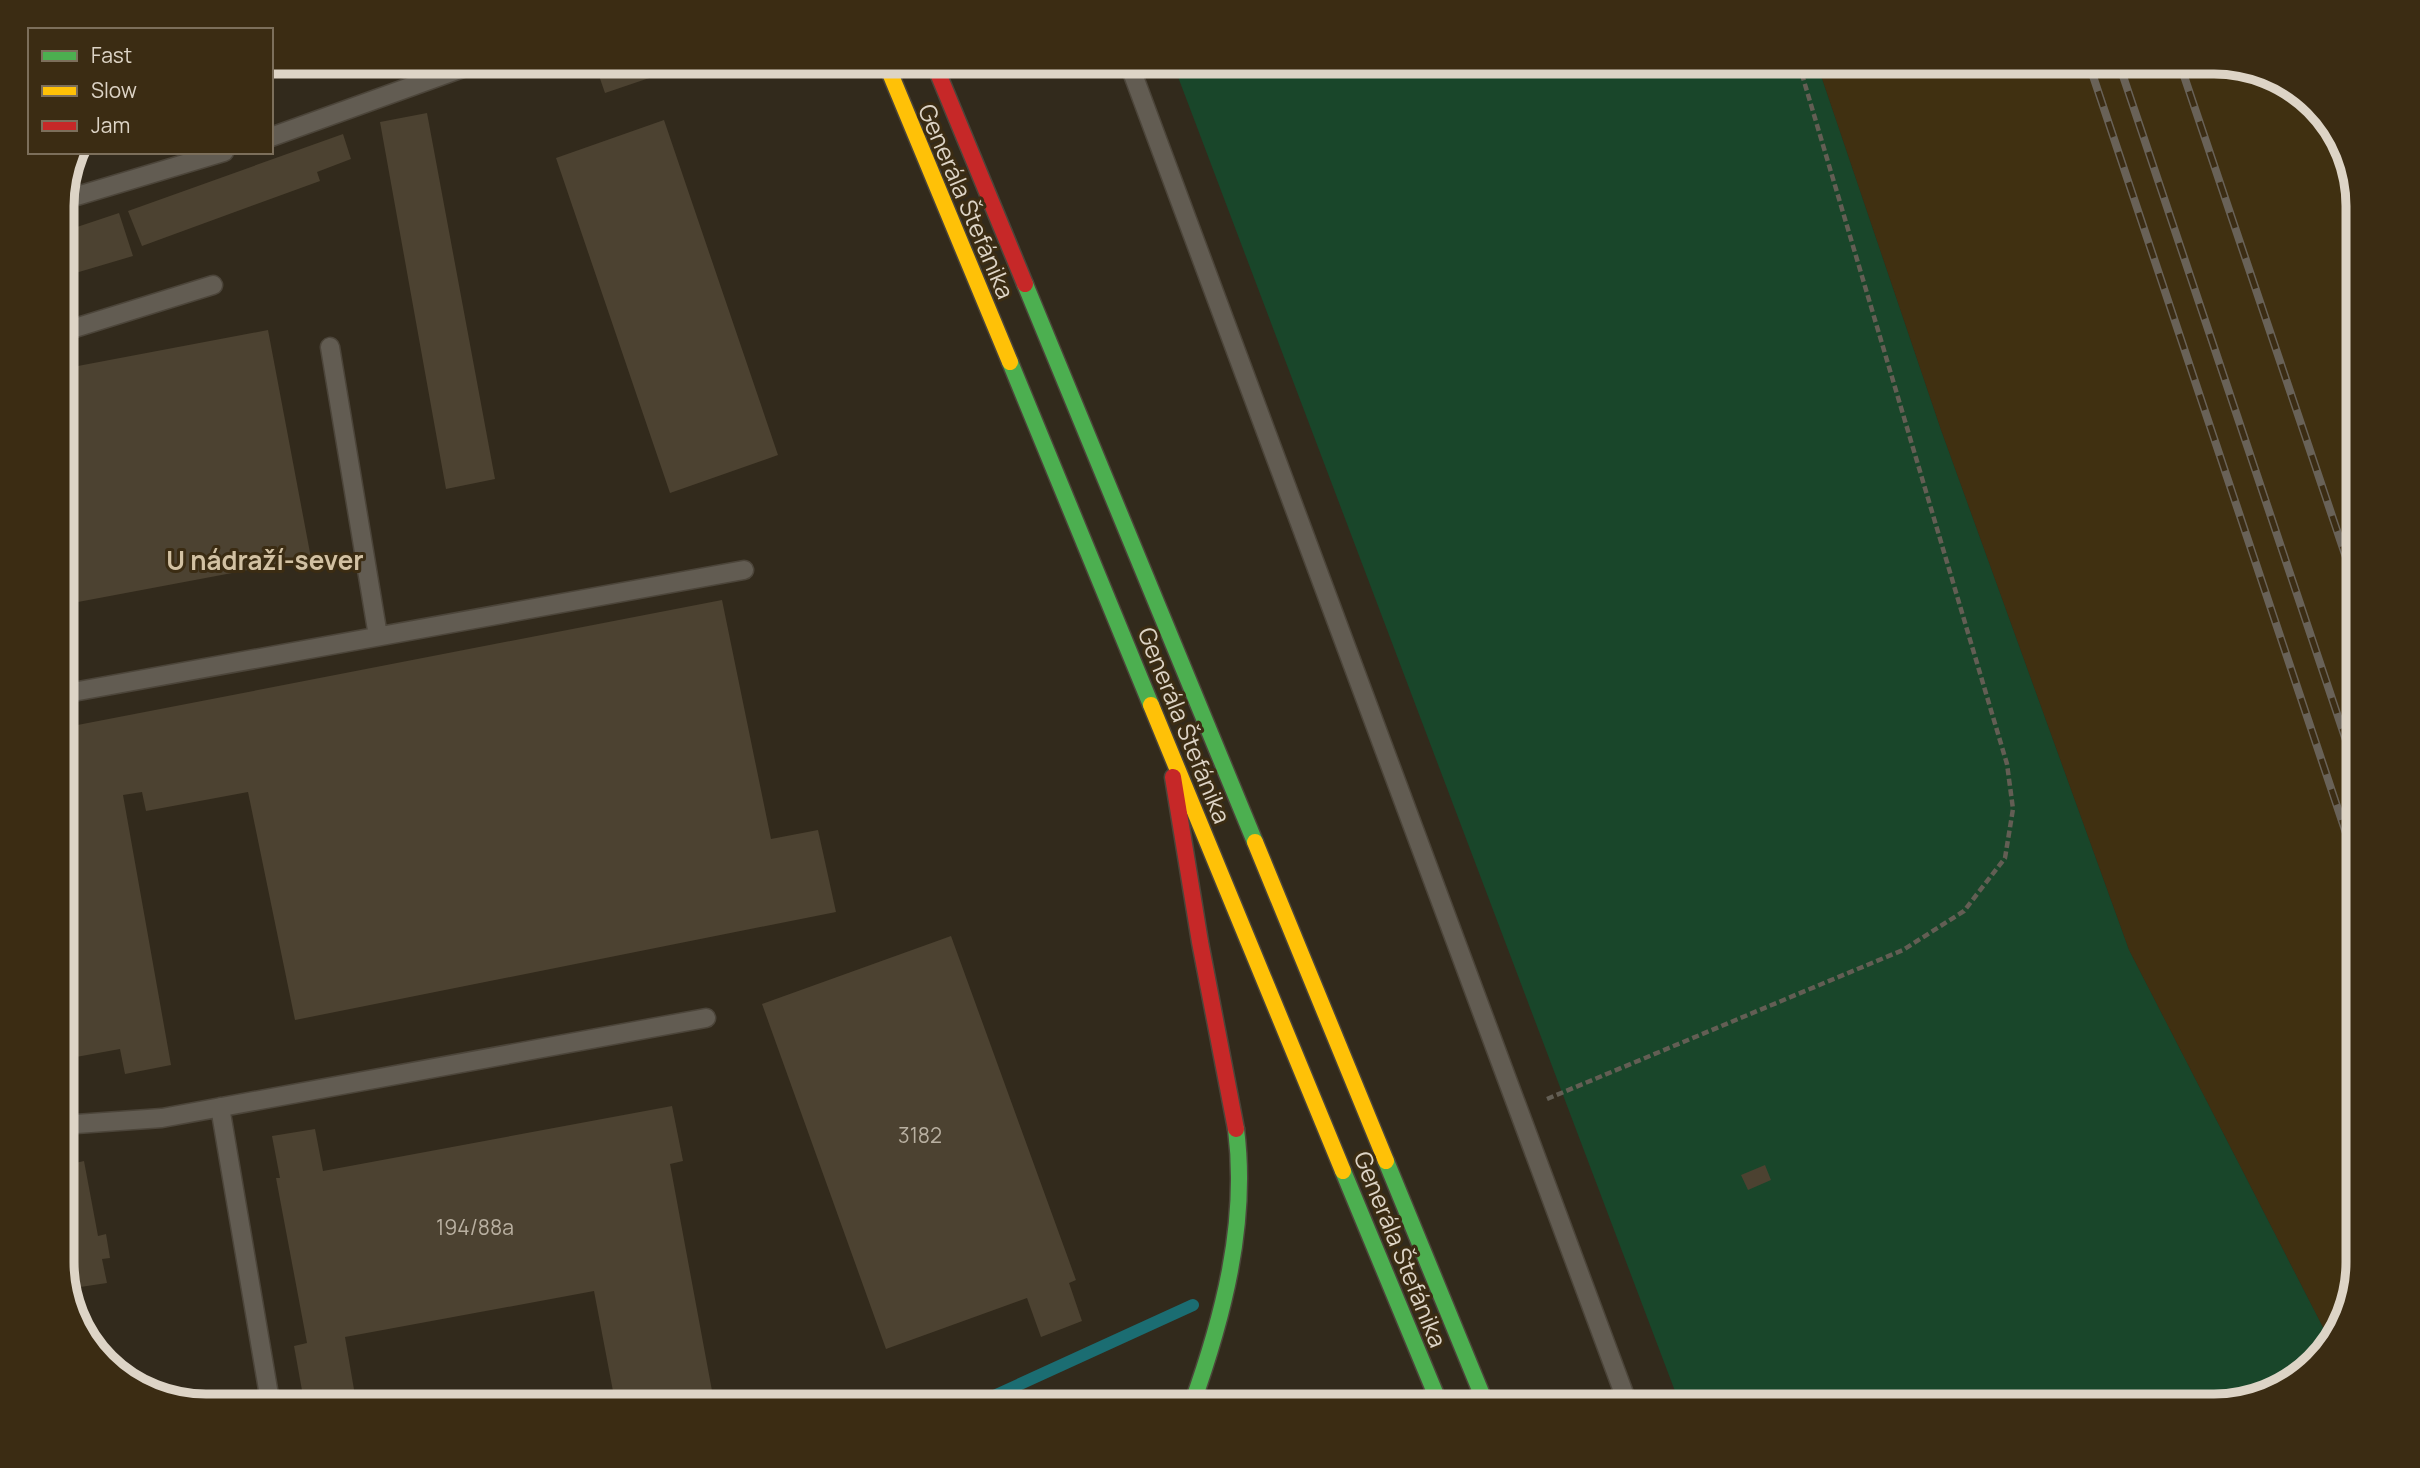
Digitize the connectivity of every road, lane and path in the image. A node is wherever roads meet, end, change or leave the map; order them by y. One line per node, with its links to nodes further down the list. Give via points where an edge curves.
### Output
1 (446, 74): 6 (lane)
2 (890, 74): 15 (main road, Generála Štefánika)
3 (938, 74): 23 (main road, Generála Štefánika)
4 (1133, 74): 18 (lane)
5 (1801, 74): 18 (path, via 2007,764 2013,809 2004,858 1965,911 1903,950)
6 (273, 136)
7 (217, 154): 8 (lane)
8 (74, 197)
9 (213, 285): 10 (lane)
10 (74, 328)
11 (331, 347): 13 (lane)
12 (744, 570): 13 (lane)
13 (378, 636): 14 (lane)
14 (74, 692)
15 (1167, 741): 21 (main road, via 1239,1164 1234,1241 1223,1305); 22 (main road, Generála Štefánika)
16 (706, 1018): 17 (lane)
17 (220, 1107): 19 (lane, via 162,1118); 20 (lane)
18 (1520, 1111): 24 (lane)
19 (74, 1124)
20 (269, 1394)
21 (1195, 1394)
22 (1436, 1394)
23 (1482, 1394)
24 (1624, 1394)

